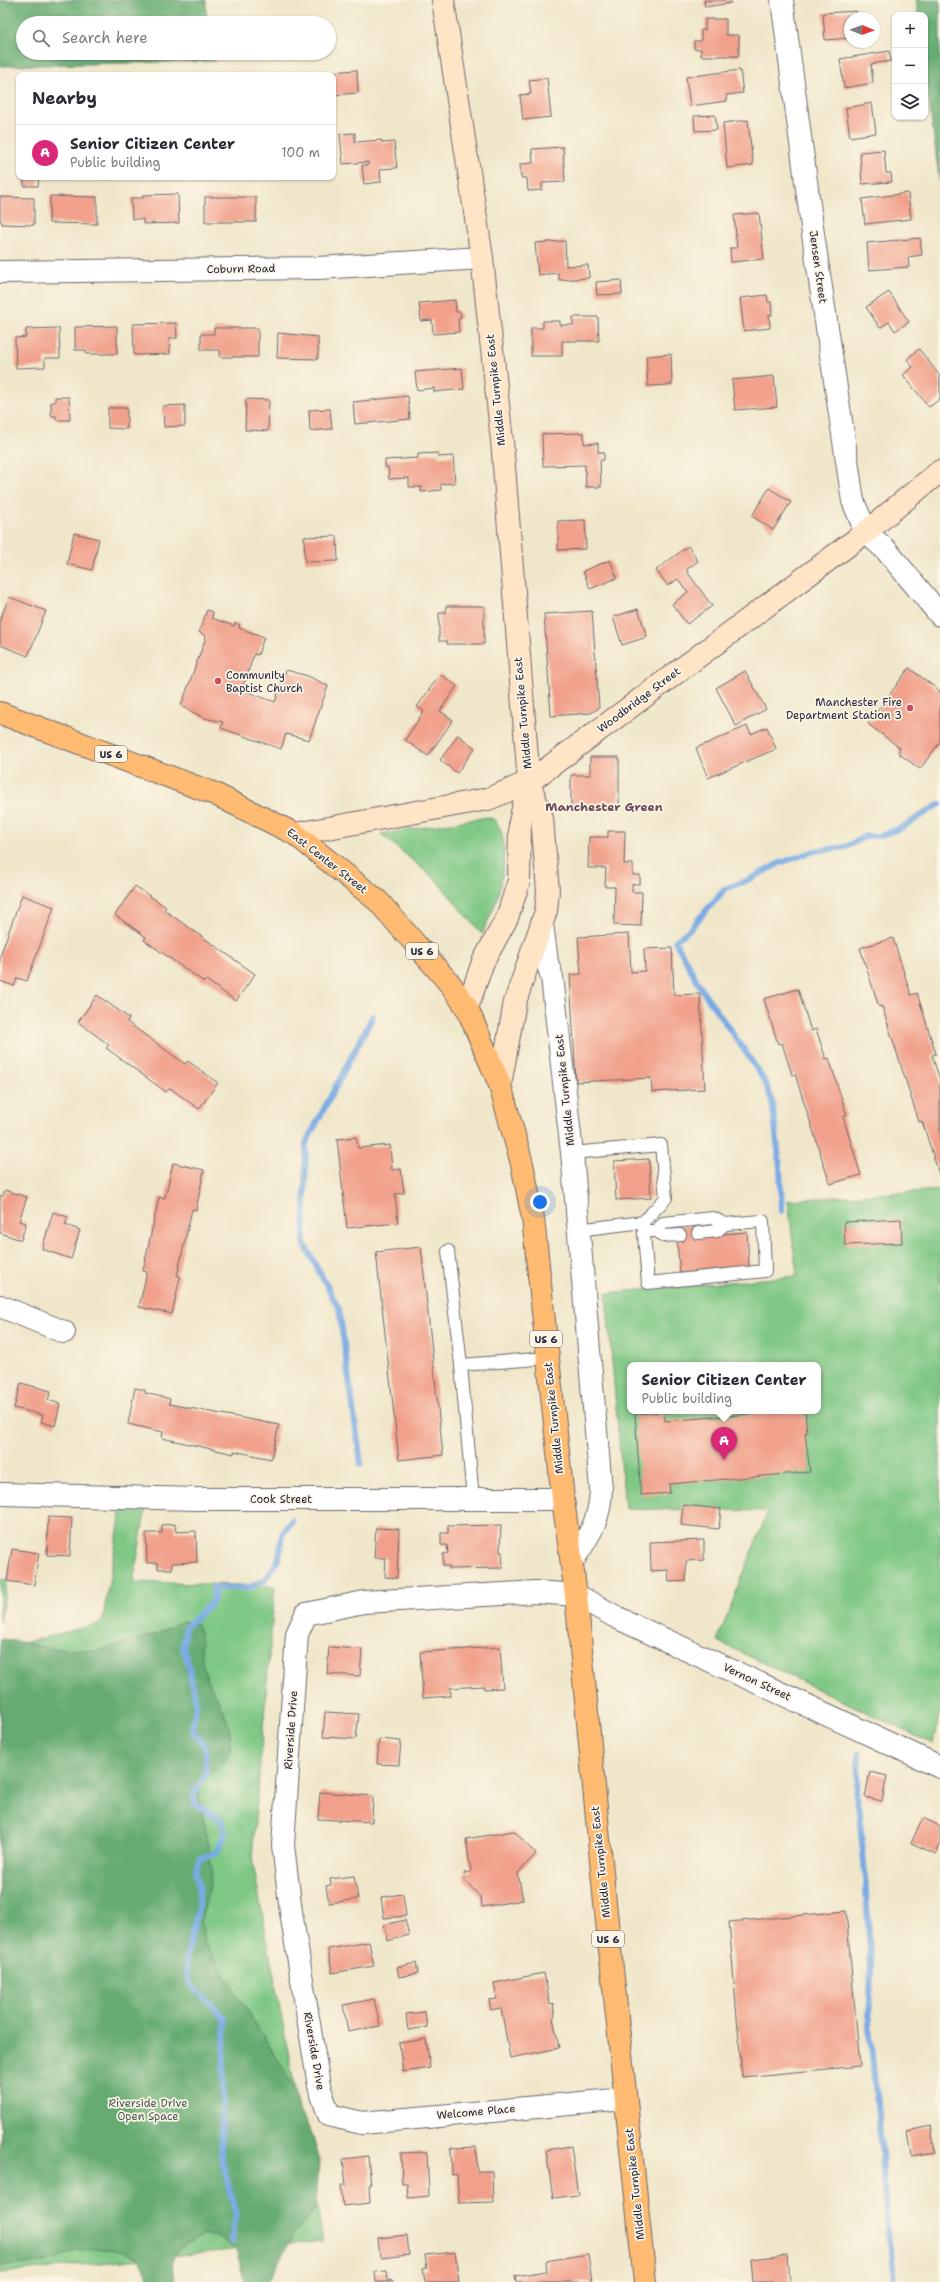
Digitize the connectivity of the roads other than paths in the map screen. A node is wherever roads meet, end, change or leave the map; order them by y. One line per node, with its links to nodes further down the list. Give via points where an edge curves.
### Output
1 (443, 0): 3 (main road, Middle Turnpike East)
2 (782, 0): 6 (street, Jensen Street, via 813,234 853,501)
3 (482, 258): 4 (street, Coburn Road, via 318,268); 9 (main road, Middle Turnpike East, via 502,441)
4 (0, 272)
5 (940, 471): 6 (main road, Woodbridge Street)
6 (866, 532): 7 (street, via 886,550); 9 (main road, Woodbridge Street)
7 (940, 615)
8 (0, 714): 10 (main road, East Center Street / US 6, via 215,794)
9 (529, 782): 10 (main road, Woodbridge Street, via 488,799); 11 (main road, Middle Turnpike East, via 542,818 546,852 548,891); 12 (main road, Middle Turnpike East, via 520,822 519,881 507,918 484,962)
10 (295, 834): 12 (main road, East Center Street / US 6, via 378,901 452,985)
11 (542, 924): 13 (main road, Middle Turnpike East, via 515,1002); 14 (street, Middle Turnpike East, via 547,962 552,977)
12 (466, 1008): 13 (main road, East Center Street / US 6)
13 (500, 1085): 24 (main road, Middle Turnpike East / US 6, via 522,1164 533,1218)
14 (572, 1154): 16 (lane, via 660,1145 666,1198); 17 (street, Middle Turnpike East)
15 (725, 1224): 16 (lane, via 762,1221 765,1271 648,1283); 18 (lane, via 713,1218 663,1223); 19 (lane, via 717,1231)
16 (644, 1227): 17 (lane); 18 (lane)
17 (577, 1230): 29 (street, Middle Turnpike East, via 601,1488 600,1512)
18 (657, 1231): 20 (lane, via 664,1236)
19 (698, 1233)
20 (680, 1234)
21 (448, 1251): 25 (lane)
22 (0, 1306): 23 (street)
23 (64, 1332)
24 (548, 1358): 25 (lane); 28 (main road, Middle Turnpike East / US 6)
25 (461, 1365): 27 (lane)
26 (0, 1494): 27 (street, Cook Street, via 197,1499)
27 (473, 1499): 28 (street, Cook Street)
28 (563, 1499): 29 (main road, Middle Turnpike East / US 6)
29 (572, 1562): 30 (main road, Middle Turnpike East / US 6)
30 (576, 1595): 31 (street, Vernon Street, via 618,1618); 32 (main road, Middle Turnpike East / US 6); 33 (street, Riverside Drive, via 536,1592 364,1602 306,1614 297,1634 283,1845 291,1912 318,2078)
31 (940, 1767)
32 (625, 2099): 33 (street, Welcome Place, via 362,2123); 34 (main road, Middle Turnpike East / US 6)
33 (329, 2115)
34 (645, 2282)

